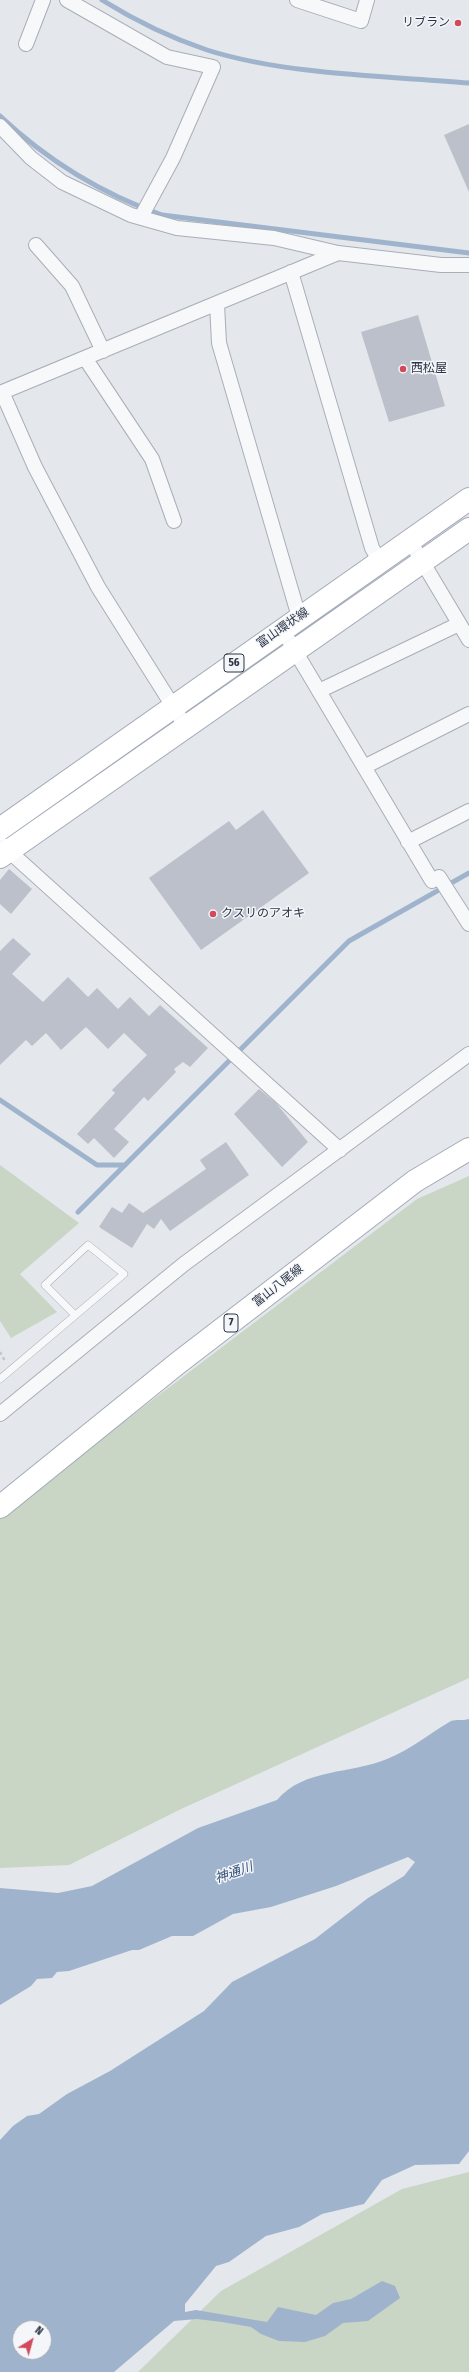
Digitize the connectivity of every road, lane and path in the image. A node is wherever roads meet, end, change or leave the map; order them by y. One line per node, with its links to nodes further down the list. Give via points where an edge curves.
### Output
1 (43, 0): 5 (street)
2 (67, 0): 7 (street, via 167,57 213,67 173,158)
3 (297, 0): 4 (street, via 361,21)
4 (367, 0)
5 (26, 44)
6 (0, 126): 7 (street, via 31,158 62,182)
7 (144, 212): 9 (street, via 177,228 274,238)
8 (36, 245): 13 (street, via 72,286)
9 (338, 253): 10 (street, via 441,265); 11 (street)
10 (469, 265)
11 (291, 272): 12 (street); 21 (street, via 372,548)
12 (217, 304): 13 (street); 22 (street, via 220,343)
13 (103, 352): 14 (street)
14 (85, 358): 15 (street); 17 (street, via 152,459)
15 (1, 392): 28 (street, via 35,467 98,587)
16 (469, 499): 19 (main road, 富山環状線 / 56)
17 (174, 522)
18 (469, 529): 20 (main road, 富山環状線 / 56)
19 (410, 541): 20 (street); 21 (main road, 富山環状線 / 56)
20 (423, 561): 23 (street); 26 (main road, 富山環状線 / 56)
21 (380, 562): 22 (main road, 富山環状線 / 56)
22 (299, 617): 24 (main road, 富山環状線 / 56)
23 (459, 624): 25 (street); 27 (street)
24 (282, 629): 26 (street); 28 (main road, 富山環状線 / 56)
25 (469, 640)
26 (294, 650): 27 (street); 30 (main road, 富山環状線 / 56)
27 (319, 691): 31 (street)
28 (173, 707): 30 (street); 33 (main road, 富山環状線 / 56)
29 (469, 714): 31 (street)
30 (186, 727): 35 (main road, 富山環状線 / 56)
31 (364, 767): 34 (street)
32 (469, 811): 34 (street)
33 (0, 829)
34 (408, 842): 36 (street, via 432,881 439,877)
35 (3, 850): 38 (street)
36 (469, 924)
37 (469, 1054): 38 (street)
38 (340, 1150): 42 (street, via 184,1264)
39 (469, 1150): 43 (main road, 富山八尾線 / 7, via 415,1181 178,1363)
40 (75, 1316): 40 (lane, via 124,1274 88,1245 45,1285); 41 (lane)
41 (0, 1379)
42 (0, 1414)
43 (0, 1507)

